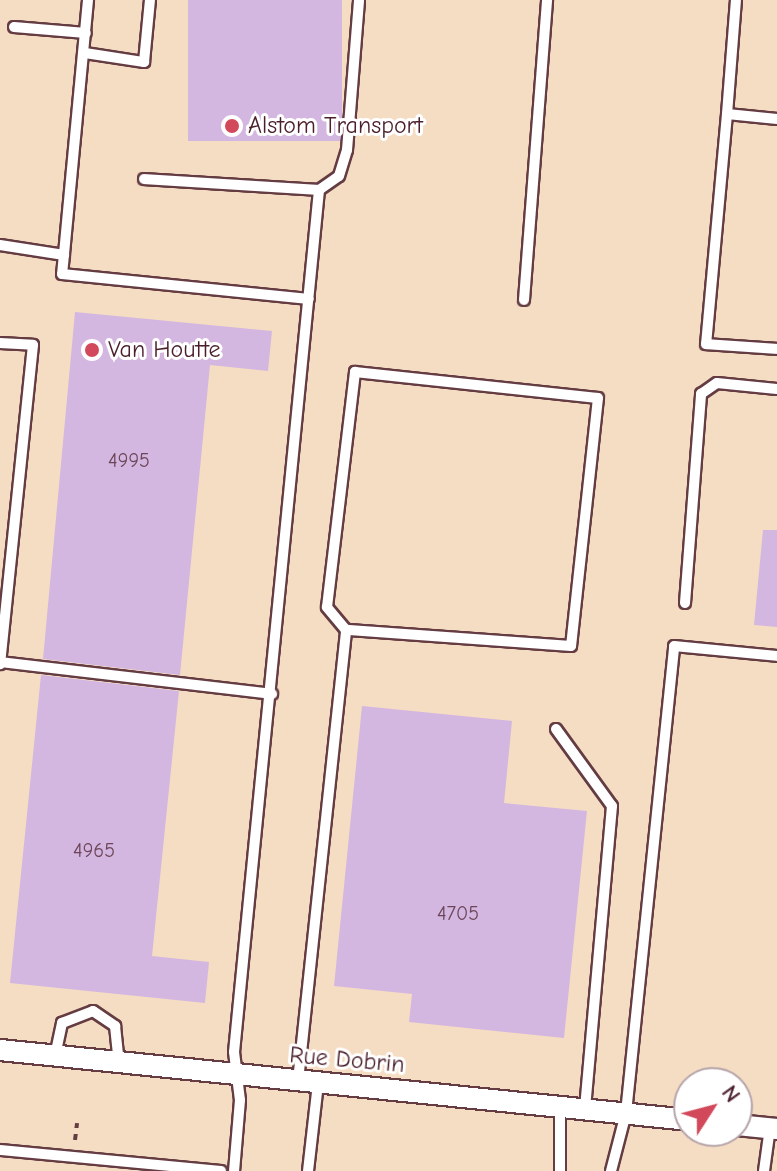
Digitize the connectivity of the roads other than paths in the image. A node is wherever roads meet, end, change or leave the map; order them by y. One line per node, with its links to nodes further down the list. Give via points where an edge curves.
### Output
1 (88, 0): 7 (lane)
2 (150, 0): 8 (lane, via 144,62)
3 (359, 0): 12 (lane, via 347,150 339,176)
4 (547, 0): 16 (lane)
5 (736, 0): 9 (lane)
6 (14, 27): 7 (lane)
7 (86, 33): 8 (lane)
8 (85, 53): 14 (lane)
9 (727, 114): 10 (lane); 18 (lane, via 706,344)
10 (777, 119)
11 (144, 179): 12 (lane)
12 (319, 190): 15 (lane)
13 (0, 245): 14 (lane)
14 (64, 255): 15 (lane, via 62,274)
15 (309, 299): 24 (lane)
16 (524, 300)
17 (0, 343): 23 (lane, via 33,345)
18 (777, 349)
19 (777, 389): 20 (lane, via 717,383 701,394)
20 (685, 603)
21 (346, 630): 21 (lane, via 327,607 355,372 598,398 571,646); 30 (lane)
22 (777, 656): 33 (lane, via 674,646)
23 (0, 662): 24 (lane)
24 (272, 694): 29 (lane, via 234,1052)
25 (556, 729): 32 (lane, via 612,806)
26 (0, 1050): 27 (street, Rue Dobrin)
27 (55, 1056): 28 (street, Rue Dobrin); 28 (lane, via 62,1023 93,1011 115,1026)
28 (119, 1063): 29 (street, Rue Dobrin)
29 (238, 1076): 30 (street, Rue Dobrin); 39 (lane)
30 (308, 1082): 31 (street, Rue Dobrin); 40 (lane)
31 (560, 1107): 32 (street, Rue Dobrin); 41 (lane)
32 (585, 1109): 33 (street, Rue Dobrin)
33 (626, 1113): 34 (street, Rue Dobrin); 42 (lane)
34 (673, 1118)
35 (753, 1126): 36 (street)
36 (773, 1128): 43 (lane)
37 (0, 1150): 38 (lane)
38 (221, 1171)
39 (234, 1171)
40 (308, 1171)
41 (560, 1171)
42 (611, 1171)
43 (764, 1171)

